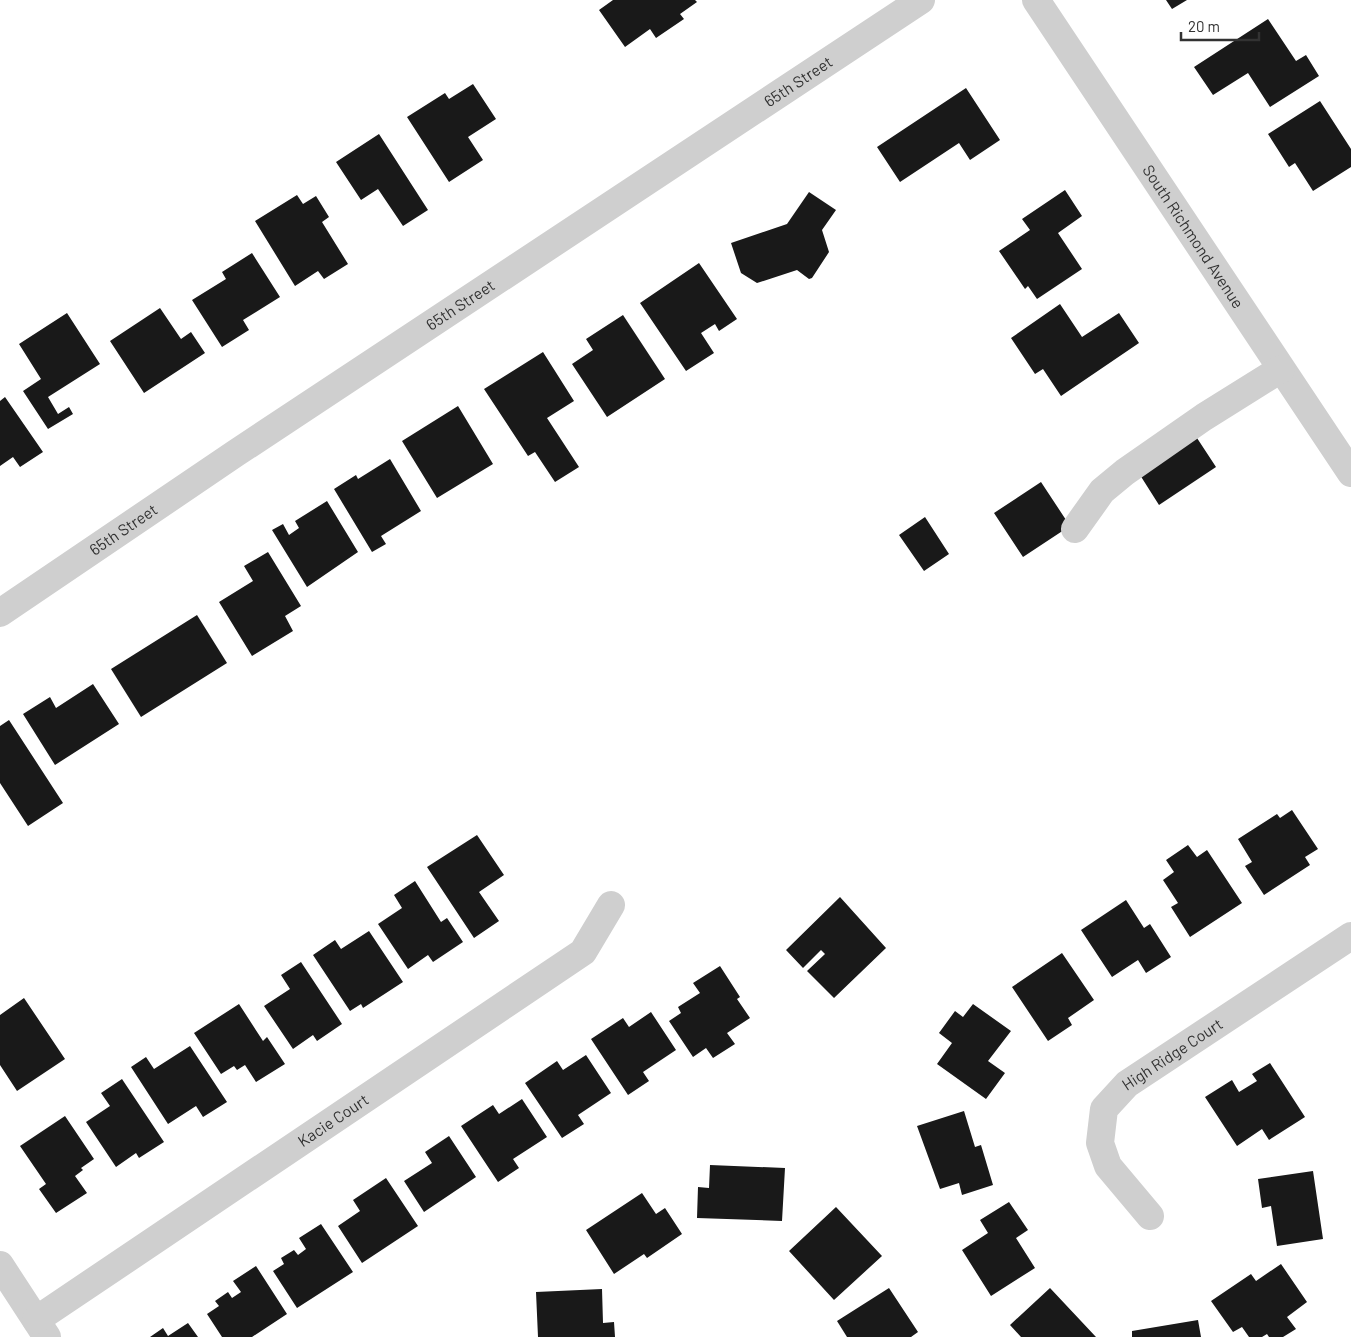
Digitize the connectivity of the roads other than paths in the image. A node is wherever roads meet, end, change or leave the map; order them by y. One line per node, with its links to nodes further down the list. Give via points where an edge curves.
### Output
1 (921, 0): 6 (street, 65th Street)
2 (1036, 0): 3 (street, South Richmond Avenue)
3 (1281, 369): 4 (street, South Richmond Avenue); 5 (street, via 1125,472 1102,491)
4 (1351, 473)
5 (1075, 529)
6 (0, 612)
7 (611, 905): 11 (street, Kacie Court, via 583,952)
8 (1351, 936): 9 (street, High Ridge Court, via 1126,1084 1104,1109 1100,1143 1108,1166)
9 (1150, 1216)
10 (0, 1265): 11 (street)
11 (42, 1328)

